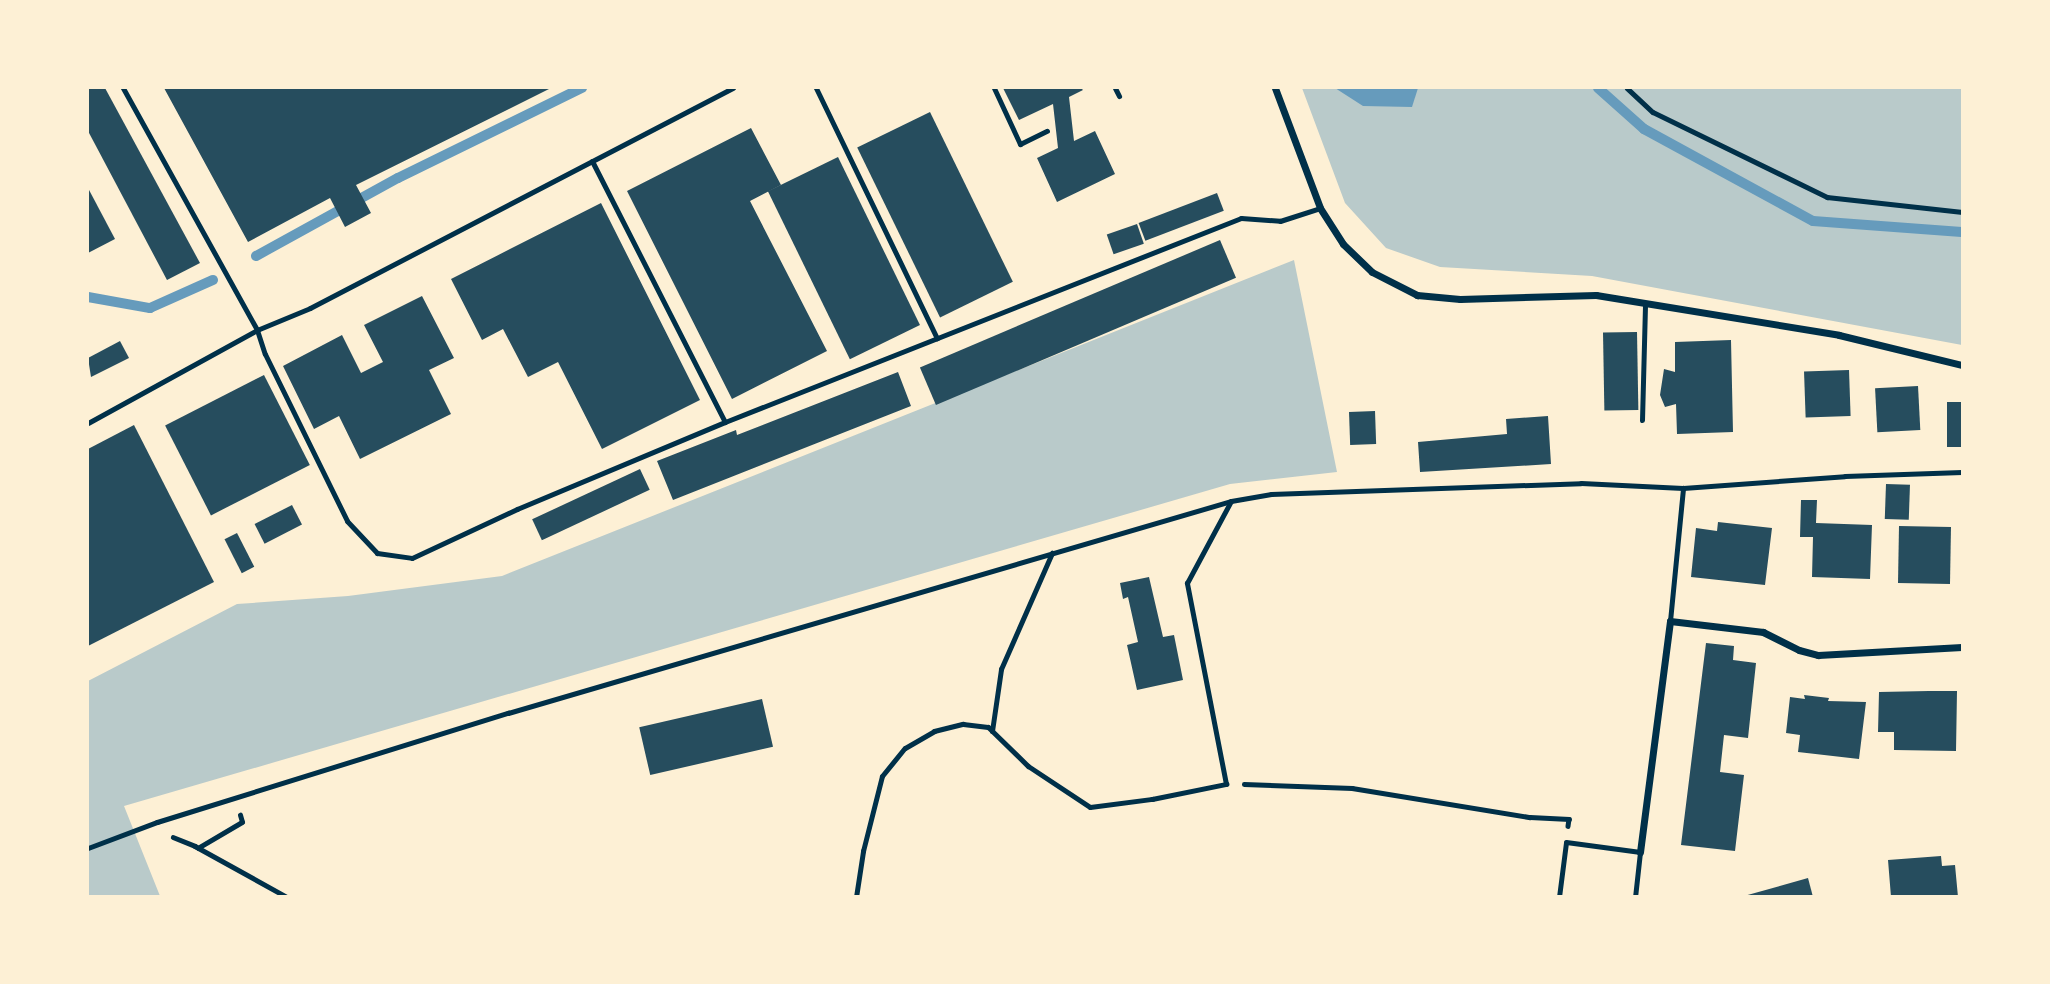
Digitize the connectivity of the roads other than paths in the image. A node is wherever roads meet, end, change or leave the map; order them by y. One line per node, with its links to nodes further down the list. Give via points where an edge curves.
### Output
1 (123, 88): 12 (lane)
2 (733, 88): 9 (lane)
3 (816, 88): 13 (lane)
4 (994, 88): 8 (lane, via 1020,144)
5 (1115, 88): 7 (lane)
6 (1275, 88): 10 (street)
7 (1119, 96)
8 (1047, 131)
9 (592, 161): 12 (lane, via 310,308); 16 (lane)
10 (1320, 208): 11 (street, via 1343,244 1372,272 1417,295 1460,299 1597,295); 13 (lane, via 1280,221 1241,218)
11 (1645, 303): 14 (street, via 1839,335); 15 (lane)
12 (257, 330): 16 (lane, via 347,522 377,553 412,558); 17 (lane)
13 (937, 338): 16 (lane)
14 (1962, 365)
15 (1642, 420)
16 (725, 422)
17 (88, 423)
18 (1962, 472): 19 (lane)
19 (1683, 488): 20 (lane, via 1581,483 1271,494); 22 (lane)
20 (1231, 501): 21 (lane); 24 (lane, via 1187,583 1226,784 1090,807 1028,766)
21 (1052, 553): 24 (lane, via 1001,669); 25 (lane, via 520,709 157,822)
22 (1670, 621): 23 (street, via 1763,632 1818,655); 26 (street)
23 (1962, 647)
24 (992, 731): 27 (lane, via 963,724 934,731 905,748 883,776)
25 (88, 848)
26 (1640, 852): 28 (lane, via 1566,842); 29 (lane)
27 (856, 897)
28 (1559, 897)
29 (1636, 897)

